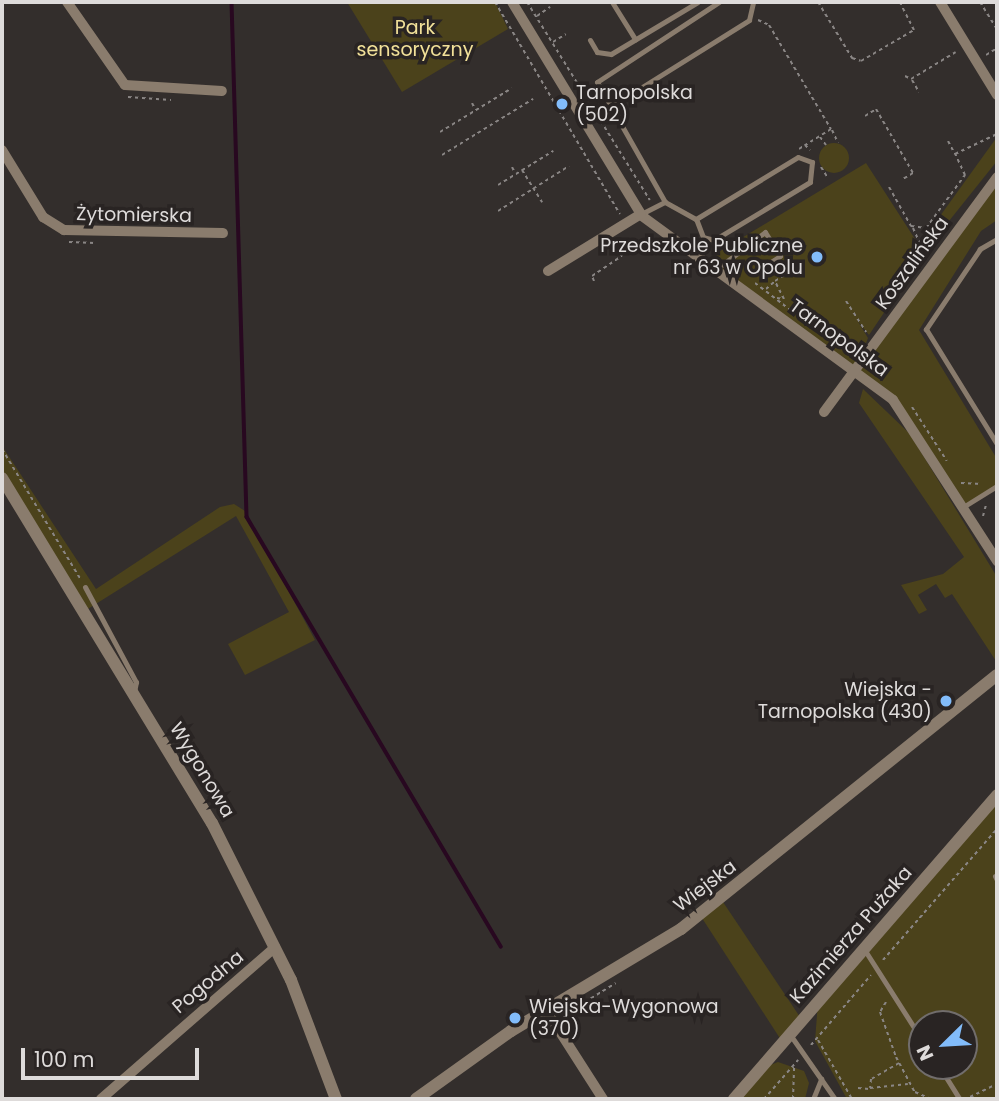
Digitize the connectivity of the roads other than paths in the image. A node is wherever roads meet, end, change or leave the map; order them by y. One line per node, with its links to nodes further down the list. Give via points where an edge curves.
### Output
1 (68, 2): 10 (street, via 125,85)
2 (512, 2): 16 (street, Tarnopolska)
3 (612, 2): 8 (lane)
4 (698, 2): 8 (lane)
5 (719, 2): 12 (lane, via 599,77)
6 (753, 2): 12 (lane, via 749,20)
7 (940, 2): 11 (street)
8 (635, 39): 9 (lane, via 604,55)
9 (590, 40)
10 (222, 91)
11 (997, 95)
12 (610, 107): 15 (lane)
13 (2, 150): 18 (street, Żytomierska, via 43,217 64,230)
14 (997, 177): 23 (street, Koszalińska)
15 (665, 202): 16 (lane); 17 (lane)
16 (641, 214): 20 (street); 21 (street, Tarnopolska)
17 (696, 219): 17 (lane, via 798,157 812,162 810,182 714,240 704,237)
18 (223, 233)
19 (997, 239): 25 (lane, via 980,249 926,329)
20 (548, 271)
21 (714, 271): 22 (lane, via 765,232 780,256); 23 (street, Tarnopolska)
22 (752, 274)
23 (856, 370): 24 (street, Koszalińska); 28 (street, Tarnopolska, via 912,423)
24 (824, 412)
25 (997, 444)
26 (2, 478): 32 (street, Wygonowa)
27 (997, 486): 28 (lane)
28 (962, 507): 29 (street, Tarnopolska)
29 (997, 561)
30 (85, 586): 32 (lane, via 136,682)
31 (997, 675): 36 (street, Wiejska, via 681,929)
32 (134, 695): 34 (street, Wygonowa, via 212,823)
33 (997, 795): 35 (street, Kazimierza Pużaka)
34 (275, 947): 41 (street, Pogodna); 42 (street, Wygonowa)
35 (864, 949): 37 (lane); 38 (street, Kazimierza Pużaka)
36 (549, 1015): 43 (street, Wiejska); 44 (street)
37 (908, 1018)
38 (790, 1035): 39 (lane); 45 (street, Kazimierza Pużaka)
39 (821, 1079): 46 (lane); 47 (lane)
40 (949, 1080): 48 (lane)
41 (101, 1099)
42 (336, 1099)
43 (416, 1099)
44 (603, 1099)
45 (734, 1099)
46 (813, 1099)
47 (835, 1099)
48 (962, 1099)

